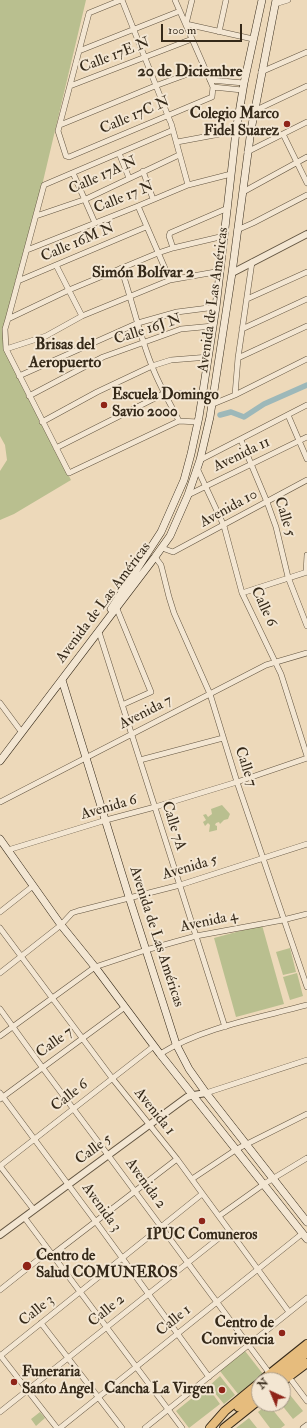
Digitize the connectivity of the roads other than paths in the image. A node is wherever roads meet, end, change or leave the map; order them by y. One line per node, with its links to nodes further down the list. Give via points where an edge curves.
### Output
1 (122, 0): 10 (street); 14 (street, via 89,13)
2 (176, 0): 8 (street)
3 (192, 0): 9 (street)
4 (226, 0): 11 (street)
5 (262, 0): 13 (main road, Avenida de Las Américas)
6 (288, 0): 7 (street)
7 (275, 2): 18 (main road, Avenida de Las Américas)
8 (180, 12): 9 (street); 10 (street)
9 (186, 24): 11 (street); 12 (street)
10 (134, 30): 14 (street); 16 (street)
11 (219, 32): 13 (street)
12 (192, 39): 16 (street, Calle 17E N); 17 (street)
13 (253, 39): 24 (main road, Avenida de Las Américas)
14 (79, 51): 20 (street)
15 (307, 52): 18 (street)
16 (145, 57): 20 (street, Calle 17E N); 21 (street)
17 (204, 68): 19 (street); 21 (street)
18 (261, 72): 25 (main road, Avenida de Las Américas)
19 (210, 80): 23 (street); 24 (street)
20 (70, 86): 28 (street)
21 (155, 86): 26 (street); 28 (street)
22 (307, 86): 25 (street)
23 (212, 87): 24 (street); 26 (street, Calle 17C N, via 212,97)
24 (243, 87): 31 (main road, Avenida de Las Américas)
25 (254, 111): 30 (main road, Avenida de Las Américas)
26 (169, 120): 28 (street, Calle 17C N, via 69,157 66,156 58,134); 29 (street)
27 (307, 122): 32 (street)
28 (60, 125)
29 (173, 130): 33 (street); 35 (street)
30 (250, 130): 31 (main road, via 245,134); 34 (main road, Avenida de Las Américas)
31 (236, 131): 33 (street); 37 (main road, Avenida de Las Américas)
32 (283, 134): 34 (street); 39 (street)
33 (177, 142): 36 (street)
34 (247, 152): 37 (main road, via 237,150); 46 (main road, Avenida de Las Américas)
35 (119, 153): 41 (street); 43 (street)
36 (179, 155): 40 (street, Calle 17A N); 45 (street)
37 (233, 156): 42 (main road, Avenida de Las Américas)
38 (307, 157): 39 (street)
39 (297, 162): 44 (street); 46 (street)
40 (143, 171): 43 (street, Calle 17A N); 49 (street)
41 (73, 173): 48 (street); 52 (street, via 44,185)
42 (231, 174): 45 (street, Calle 17 N); 51 (main road, Avenida de Las Américas)
43 (129, 178): 48 (street, Calle 17A N)
44 (307, 183)
45 (188, 185): 49 (street, Calle 17 N)
46 (243, 192): 55 (main road, Avenida de Las Américas)
47 (307, 195): 55 (street)
48 (86, 199): 52 (street, Calle 17A N); 53 (street)
49 (153, 199): 50 (street, Calle 17 N)
50 (138, 206): 53 (street, Calle 17 N); 54 (street)
51 (228, 208): 57 (main road, Avenida de Las Américas); 58 (street, via 170,233)
52 (36, 216): 59 (street)
53 (96, 223): 59 (street, Calle 17 N)
54 (146, 227): 60 (street); 62 (street, Calle 16M N)
55 (237, 230): 66 (main road, Avenida de Las Américas)
56 (307, 234): 61 (street)
57 (224, 236): 58 (street); 64 (main road, Avenida de Las Américas)
58 (173, 248): 60 (street)
59 (26, 250): 68 (street)
60 (158, 253): 63 (street); 67 (street)
61 (252, 262): 66 (street); 71 (street)
62 (56, 265): 68 (street, Calle 16M N); 69 (street)
63 (121, 268): 69 (street); 70 (street)
64 (221, 271): 67 (street); 73 (main road, Avenida de Las Américas)
65 (307, 272): 71 (street)
66 (232, 273): 92 (main road, Avenida de Las Américas)
67 (170, 280): 70 (street)
68 (18, 281): 75 (street)
69 (69, 290): 74 (street); 75 (street)
70 (130, 296): 74 (street); 76 (street)
71 (247, 299): 79 (street)
72 (307, 299): 79 (street)
73 (216, 307): 76 (street, via 177,312); 77 (main road, Avenida de Las Américas)
74 (82, 316): 81 (street, via 46,336)
75 (8, 319): 81 (street, via 5,329)
76 (138, 323): 80 (street); 86 (street)
77 (213, 326): 80 (street, Calle 16J N, via 181,329); 82 (main road, Avenida de Las Américas)
78 (307, 326): 83 (street)
79 (242, 329): 83 (street)
80 (143, 342): 85 (street); 90 (street, Calle 16J N, via 103,357)
81 (6, 349): 86 (street)
82 (209, 357): 85 (street, via 170,360); 87 (main road, Avenida de Las Américas)
83 (238, 358): 89 (street)
84 (307, 359): 89 (street)
85 (152, 366): 88 (street); 98 (street)
86 (18, 376): 90 (street)
87 (202, 393): 88 (street); 91 (main road, Avenida de Las Américas)
88 (165, 394): 97 (street); 102 (street)
89 (235, 395): 92 (street)
90 (29, 396): 98 (street)
91 (201, 402): 92 (main road, via 207,406); 96 (main road, Avenida de Las Américas)
92 (213, 404): 95 (main road, Avenida de Las Américas)
93 (307, 405): 94 (street)
94 (288, 415): 100 (street); 101 (street)
95 (210, 417): 96 (main road, via 205,414); 104 (main road, Avenida de Las Américas)
96 (199, 420): 97 (street); 127 (main road, Avenida de Las Américas, via 184,480 161,532 113,606)
97 (179, 421): 102 (street, via 69,473)
98 (42, 422): 102 (street)
99 (307, 437): 101 (street, Avenida 11)
100 (241, 440): 104 (street); 105 (street, Calle 5)
101 (299, 441): 103 (street); 105 (street, Avenida 11)
102 (56, 448)
103 (307, 459)
104 (200, 460): 106 (main road, Avenida de Las Américas)
105 (251, 464): 108 (street, Avenida 11); 110 (street, Calle 5)
106 (197, 468): 108 (street, Calle 6); 109 (main road, Avenida de Las Américas)
107 (307, 480): 110 (street, Avenida 10)
108 (207, 486): 109 (street, Avenida 11); 111 (street, Calle 6)
109 (188, 495): 112 (main road, Avenida de Las Américas)
110 (267, 502): 111 (street, Avenida 10); 116 (street, Calle 5)
111 (224, 526): 112 (street, Avenida 10, via 173,552); 117 (street, Calle 6)
112 (162, 548): 114 (main road, Avenida de Las Américas)
113 (307, 556): 115 (street)
114 (155, 557): 118 (main road, Avenida de Las Américas); 124 (street, Calle 7, via 161,565 174,613)
115 (306, 572): 116 (street)
116 (288, 577): 117 (street); 119 (street, Calle 5)
117 (242, 593): 122 (street, Calle 6)
118 (117, 609): 120 (main road, Avenida de Las Américas); 126 (street, via 151,692)
119 (307, 626)
120 (99, 632): 123 (main road, Avenida de Las Américas); 126 (street, Calle 7A)
121 (307, 653): 122 (street, Avenida 7)
122 (275, 662): 124 (street, Avenida 7); 132 (street, Calle 6)
123 (62, 680): 131 (main road, Avenida de Las Américas); 134 (main road)
124 (210, 694): 128 (street, Avenida 7); 129 (street, Calle 7)
125 (0, 703): 127 (street)
126 (122, 705): 128 (street, Calle 7A)
127 (20, 730): 130 (main road, Avenida de Las Américas)
128 (131, 734): 131 (street, Avenida 7); 133 (street, Calle 7A)
129 (223, 738): 133 (street); 135 (street, Calle 7)
130 (0, 755)
131 (86, 756): 136 (street, Avenida 7); 138 (main road, Avenida de Las Américas)
132 (307, 757): 135 (street, Avenida 6)
133 (140, 760): 137 (street, Calle 7A)
134 (0, 762)
135 (237, 782): 137 (street, Avenida 6); 142 (street, Calle 7)
136 (0, 802)
137 (155, 808): 138 (street, Avenida 6); 143 (street, Calle 7A)
138 (106, 820): 141 (street, Avenida 6); 145 (main road, Avenida de Las Américas)
139 (0, 839): 141 (main road)
140 (307, 844): 142 (street, Avenida 5)
141 (8, 850): 144 (main road)
142 (264, 858): 143 (street, Avenida 5); 148 (street, Calle 7)
143 (180, 885): 145 (street, Avenida 5); 151 (street, Calle 7A)
144 (33, 886): 146 (street); 149 (main road)
145 (128, 897): 149 (street, Avenida 5, via 72,913); 152 (main road, Avenida de Las Américas)
146 (0, 912)
147 (307, 914): 148 (street, Avenida 4)
148 (284, 920): 151 (street, Avenida 4); 156 (street, Calle 7)
149 (62, 925): 153 (street, Avenida 5); 154 (main road)
150 (0, 928): 153 (street, Avenida 1)
151 (196, 936): 152 (street, Avenida 4); 161 (street, Calle 7A)
152 (146, 950): 154 (street, Avenida 4); 165 (main road, Avenida de Las Américas)
153 (22, 956): 155 (street, Avenida 5); 157 (street, Avenida 1)
154 (95, 967): 157 (street, Avenida 4); 159 (main road)
155 (0, 973)
156 (307, 987)
157 (52, 997): 162 (street, Avenida 4); 164 (street, Avenida 1)
158 (307, 1005): 161 (street)
159 (125, 1006): 164 (street, Calle 7); 166 (main road)
160 (0, 1009): 162 (street, Avenida 2)
161 (225, 1026): 165 (street)
162 (14, 1027): 163 (street, Avenida 4); 169 (street, Avenida 2)
163 (0, 1036)
164 (82, 1038): 169 (street, Calle 7); 170 (street, Avenida 1)
165 (176, 1044): 167 (street); 171 (main road, Avenida de Las Américas)
166 (154, 1046): 167 (main road); 170 (street, Calle 6)
167 (160, 1054): 172 (main road)
168 (307, 1060): 171 (street)
169 (42, 1067): 173 (street, Calle 7); 174 (street, Avenida 2)
170 (112, 1078): 174 (street, Calle 6); 176 (street, Avenida 1)
171 (206, 1094): 172 (street, Calle 5); 178 (main road, Avenida de Las Américas)
172 (194, 1095): 176 (street, Calle 5, via 187,1097); 179 (main road)
173 (1, 1096): 177 (street, Avenida 3)
174 (74, 1108): 177 (street, Calle 6); 180 (street, Avenida 2)
175 (307, 1114): 178 (street)
176 (149, 1126): 180 (street, Calle 5); 182 (street, Avenida 1)
177 (34, 1139): 183 (street, Calle 6); 186 (street, Avenida 3)
178 (246, 1144): 179 (street); 184 (main road, Avenida de Las Américas)
179 (236, 1149): 185 (street); 187 (main road)
180 (108, 1155): 186 (street, Calle 5); 188 (street, Avenida 2)
181 (307, 1158): 184 (street)
182 (177, 1159): 185 (street, Avenida 1); 188 (street)
183 (0, 1166): 190 (street)
184 (272, 1178): 187 (street); 193 (main road, Avenida de Las Américas)
185 (192, 1180): 189 (street, Avenida 1)
186 (68, 1184): 190 (street, Calle 5); 194 (street, Avenida 3)
187 (264, 1184): 191 (street); 198 (main road)
188 (135, 1191): 194 (street); 195 (street, Avenida 2)
189 (202, 1194): 191 (street, Avenida 1); 195 (street, Calle 3)
190 (34, 1210): 192 (street, Calle 5)
191 (219, 1216): 196 (street, Avenida 1)
192 (24, 1217): 197 (street, Calle 5); 199 (street)
193 (306, 1217)
194 (96, 1222): 199 (street); 200 (street, Avenida 3)
195 (161, 1227): 200 (street, Calle 3); 201 (street, Avenida 2)
196 (229, 1230): 201 (street, Calle 2); 202 (street, Avenida 1)
197 (0, 1235)
198 (305, 1236): 202 (street, Calle 1)
199 (50, 1253): 203 (street); 204 (street)
200 (122, 1258): 204 (street, Calle 3); 205 (street, Avenida 3)
201 (188, 1262): 205 (street, Calle 2); 207 (street, Avenida 2)
202 (258, 1270): 207 (street, Calle 1); 208 (street, Avenida 1)
203 (0, 1290)
204 (80, 1292): 209 (street, Calle 3); 210 (street)
205 (148, 1293): 210 (street, Calle 2); 211 (street, Avenida 3)
206 (307, 1298): 208 (street)
207 (217, 1302): 211 (street, Calle 1); 213 (street, Avenida 2)
208 (289, 1312): 213 (street)
209 (42, 1323): 215 (street, Calle 3); 216 (street)
210 (106, 1327): 216 (street, Calle 2); 218 (street)
211 (177, 1333): 218 (street, Calle 1); 223 (street, Avenida 3)
212 (307, 1344): 221 (main road)
213 (248, 1345): 220 (street, Avenida 2); 223 (street)
214 (307, 1353): 222 (main road)
215 (0, 1355): 228 (street)
216 (68, 1357): 228 (street, Calle 2); 229 (street)
217 (307, 1363): 224 (main road)
218 (136, 1366): 229 (street, Calle 1); 234 (street)
219 (307, 1370): 225 (main road)
220 (267, 1372)
221 (276, 1372)
222 (278, 1372)
223 (209, 1377): 234 (street)
224 (291, 1377)
225 (291, 1379)
226 (291, 1385): 231 (street)
227 (251, 1389): 242 (main road, via 225,1410)
228 (27, 1390): 235 (street, Calle 2); 238 (street)
229 (98, 1397): 238 (street, Calle 1); 239 (street)
230 (251, 1399): 233 (main road)
231 (307, 1401)
232 (251, 1404): 233 (main road)
233 (244, 1407): 242 (main road); 243 (main road)
234 (169, 1409): 240 (street); 241 (street)
235 (0, 1412)
236 (252, 1412): 244 (main road)
237 (307, 1425): 245 (street)
238 (58, 1428)
239 (122, 1428)
240 (145, 1428)
241 (182, 1428)
242 (210, 1428)
243 (224, 1428)
244 (231, 1428)
245 (303, 1428)

